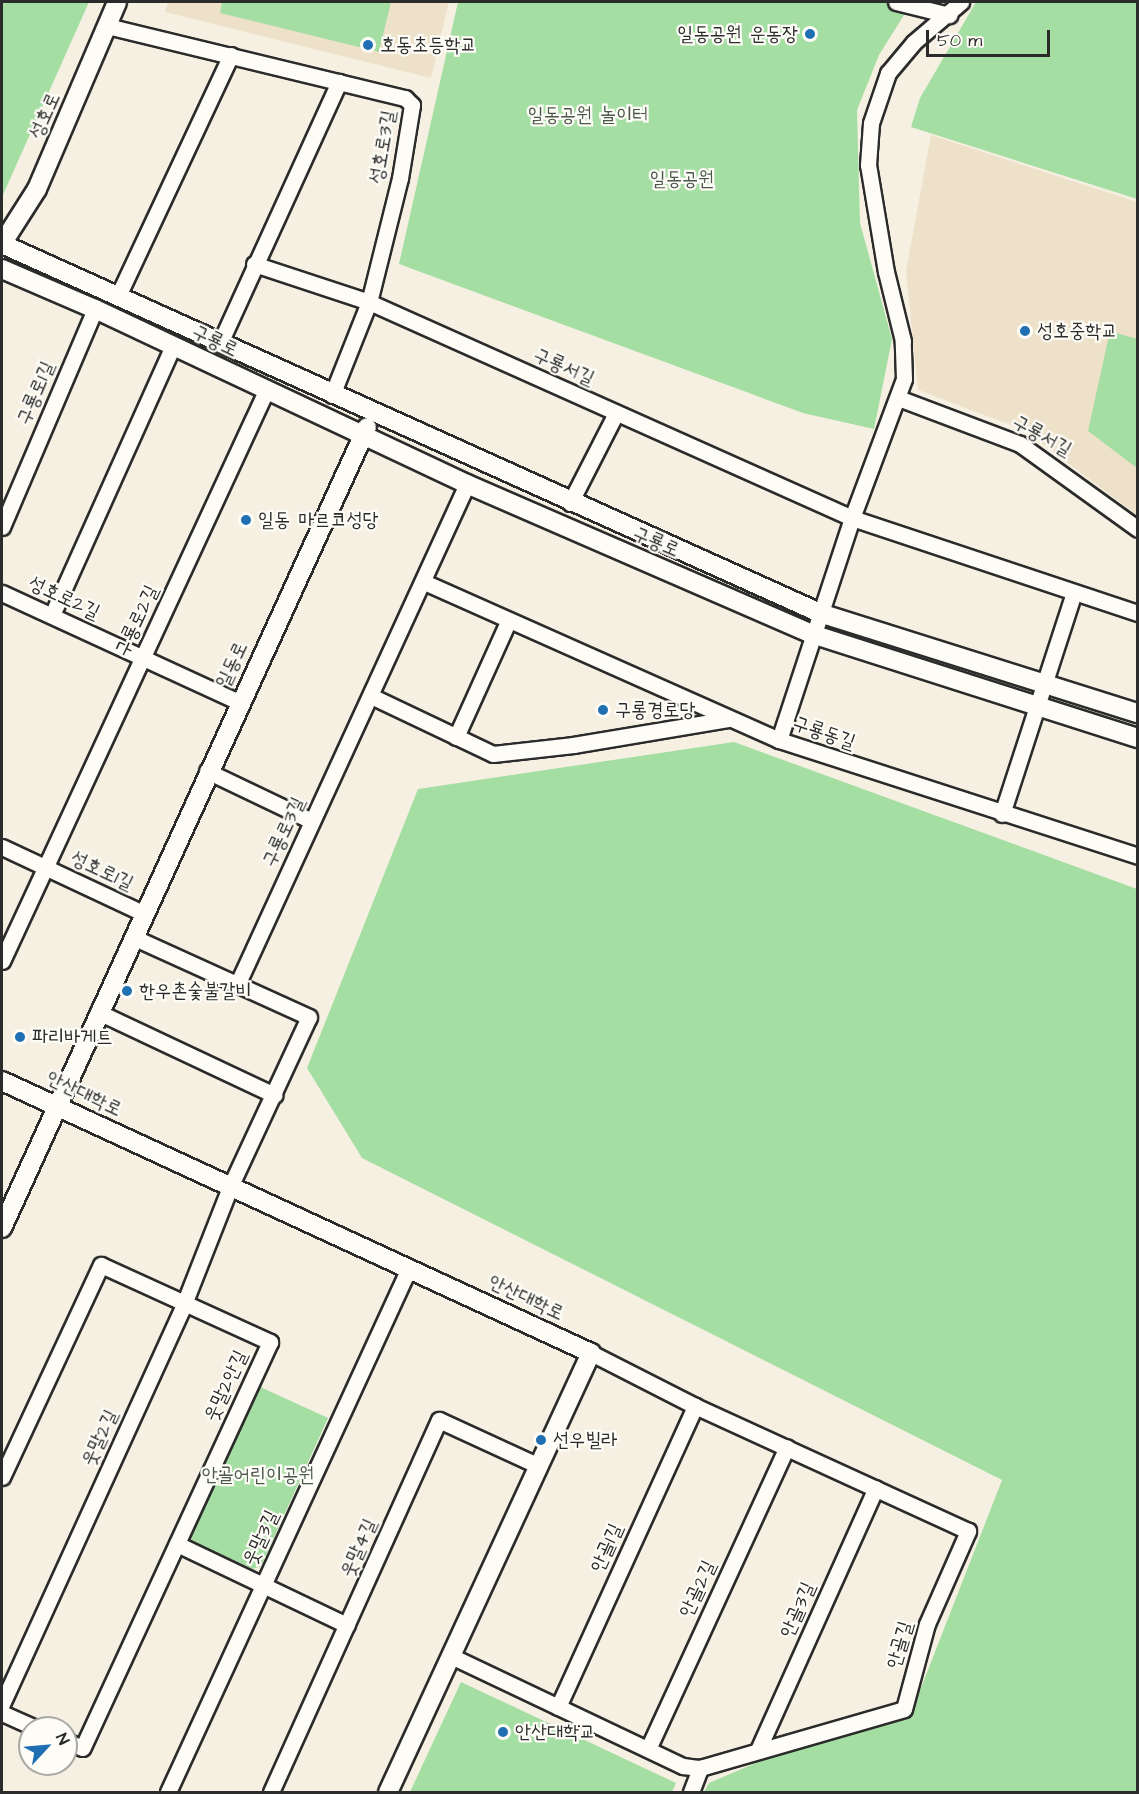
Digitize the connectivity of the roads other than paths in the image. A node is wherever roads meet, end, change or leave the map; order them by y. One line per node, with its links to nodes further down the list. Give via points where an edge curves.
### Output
1 (117, 2): 5 (street, 성호로)
2 (896, 2): 4 (street)
3 (961, 2): 4 (street)
4 (949, 15): 18 (street, via 914,42 888,72 871,123 872,188 903,340 904,379)
5 (107, 26): 6 (street, 성호로3길); 8 (street, 성호로, via 37,189)
6 (231, 55): 7 (street, 성호로3길); 11 (street)
7 (339, 82): 9 (street, 구룡로); 12 (street, 성호로3길, via 405,98 412,105 400,178)
8 (2, 244): 11 (street, 구룡로)
9 (255, 264): 12 (street, 구룡서길); 14 (street, 구룡로)
10 (2, 269): 13 (street, 구룡로)
11 (118, 296): 14 (street, 구룡로)
12 (369, 302): 17 (street, 성호로3길); 19 (street, 구룡서길)
13 (95, 309): 15 (street, 구룡로); 25 (street, 구룡로1길)
14 (220, 343): 17 (street, 구룡로)
15 (173, 346): 16 (street, 구룡로); 32 (street, 구룡로)
16 (266, 391): 21 (street, 구룡로); 35 (street, 구룡로2길)
17 (332, 395): 20 (street, 구룡로)
18 (898, 398): 24 (street); 26 (street, 구룡서길, via 1020,444)
19 (616, 413): 23 (street); 24 (street, 구룡서길)
20 (374, 414): 21 (street, 일동로); 23 (street, 구룡로)
21 (362, 436): 22 (street, 구룡로); 38 (street, 일동로)
22 (467, 484): 27 (street, 구룡로3길); 34 (street, 구룡로)
23 (570, 503): 30 (street, 구룡로)
24 (852, 518): 28 (street, 구룡서길); 30 (street)
25 (2, 527)
26 (1137, 529)
27 (424, 582): 33 (street, 구룡동길); 37 (street, 구룡로3길)
28 (1074, 592): 31 (street, 구룡서길); 36 (street)
29 (2, 593): 32 (street, 성호로2길)
30 (820, 613): 34 (street); 36 (street, 구룡로)
31 (1137, 613)
32 (52, 615): 35 (street, 성호로2길)
33 (508, 622): 41 (street, 구룡동길); 42 (street)
34 (815, 634): 39 (street, 구룡로); 44 (street)
35 (143, 658): 38 (street, 성호로2길); 50 (street, 구룡로2길)
36 (1043, 685): 39 (street); 40 (street, 구룡로)
37 (371, 696): 42 (street); 47 (street, 구룡로3길)
38 (240, 702): 45 (street, 일동로)
39 (1036, 708): 43 (street, 구룡로); 46 (street)
40 (1137, 713)
41 (728, 719): 42 (street, via 493,754); 44 (street, 구룡동길)
42 (456, 737)
43 (1137, 738)
44 (779, 740): 46 (street, 구룡동길)
45 (207, 771): 47 (street); 51 (street, 일동로)
46 (1002, 814): 49 (street, 구룡동길)
47 (312, 821): 54 (street, 구룡로3길)
48 (2, 847): 50 (street, 성호로1길)
49 (1137, 856)
50 (43, 866): 51 (street, 성호로1길); 53 (street, 성호로1길)
51 (143, 914): 52 (street, 일동로)
52 (133, 937): 54 (street); 55 (street, 일동로)
53 (2, 961)
54 (237, 985): 57 (street, 웃말2길, via 309,1017)
55 (99, 1012): 57 (street); 58 (street, 일동로)
56 (2, 1081): 58 (street, 안산대학로)
57 (274, 1095): 59 (street, 웃말2길)
58 (57, 1106): 59 (street, 안산대학로); 60 (street, 일동로)
59 (230, 1187): 61 (street, 안산대학로); 62 (street, 웃말2길)
60 (2, 1228)
61 (409, 1268): 63 (street, 안산대학로); 70 (street, 웃말3길)
62 (184, 1304): 67 (street, 웃말2안길, via 101,1265); 69 (street, 웃말2안길, via 270,1342); 73 (street, 웃말2길)
63 (591, 1353): 64 (street, 안골길); 66 (street)
64 (694, 1406): 65 (street, 안골길); 74 (street, 안골1길)
65 (787, 1447): 68 (street, 안골길); 78 (street, 안골2길)
66 (539, 1466): 71 (street, 웃말4길, via 439,1420); 72 (street)
67 (3, 1470)
68 (876, 1488): 79 (street, 안골3길); 79 (street, 안골길, via 968,1530 927,1624 904,1709)
69 (177, 1544): 70 (street); 77 (street, 웃말2안길, via 82,1748)
70 (263, 1584): 71 (street); 81 (street, 웃말3길)
71 (347, 1625): 82 (street, 웃말4길)
72 (451, 1656): 74 (street); 83 (street)
73 (2, 1704)
74 (558, 1707): 78 (street)
75 (2, 1713): 76 (street)
76 (18, 1720)
77 (78, 1746)
78 (648, 1749): 80 (street, via 683,1766)
79 (759, 1750): 80 (street, 안골길)
80 (700, 1768): 84 (street)
81 (168, 1792)
82 (272, 1792)
83 (388, 1792)
84 (691, 1792)

